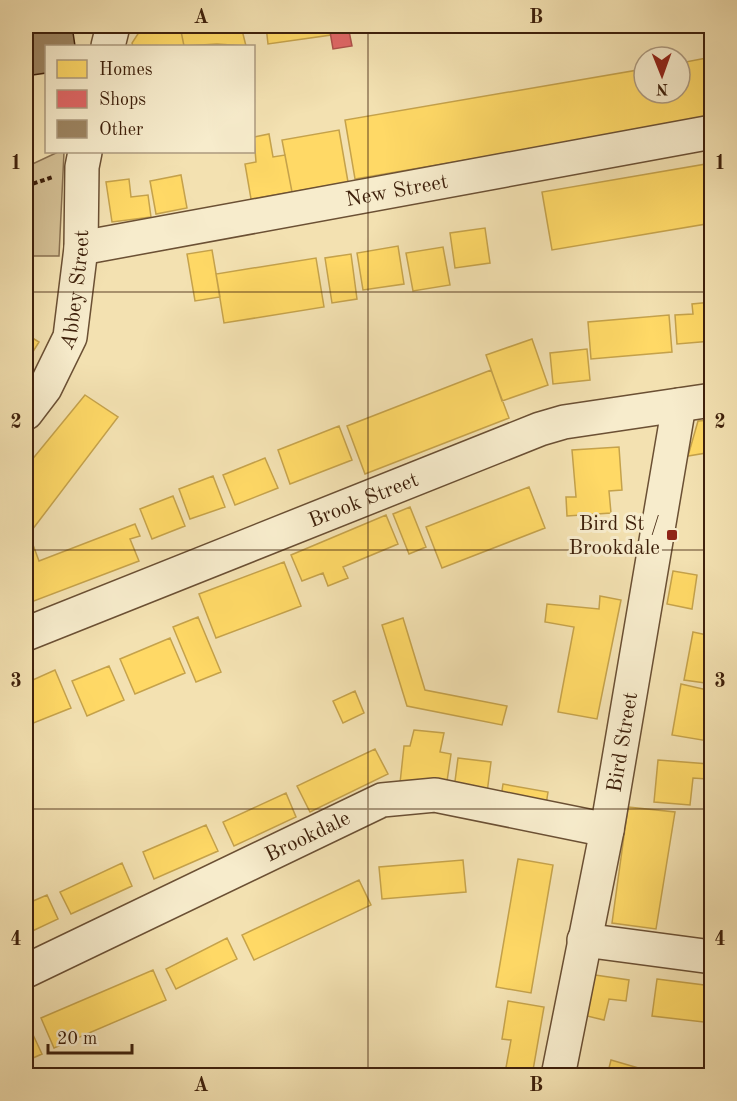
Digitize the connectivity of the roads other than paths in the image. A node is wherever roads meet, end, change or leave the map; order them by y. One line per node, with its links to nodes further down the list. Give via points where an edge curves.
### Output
1 (113, 26): 2 (street)
2 (108, 45)
3 (711, 132): 5 (street, New Street)
4 (85, 153): 5 (street, Abbey Street)
5 (81, 248): 8 (street, Abbey Street, via 70,337 45,388)
6 (711, 400): 7 (street, Brook Street)
7 (680, 405): 9 (street, Brook Street, via 540,429); 10 (street, Bird Street)
8 (26, 413)
9 (26, 634)
10 (607, 830): 11 (street, Bird Street); 13 (street, Brookdale, via 435,795 382,800)
11 (584, 940): 12 (street); 14 (street, Bird Street)
12 (711, 957)
13 (26, 971)
14 (558, 1076)

